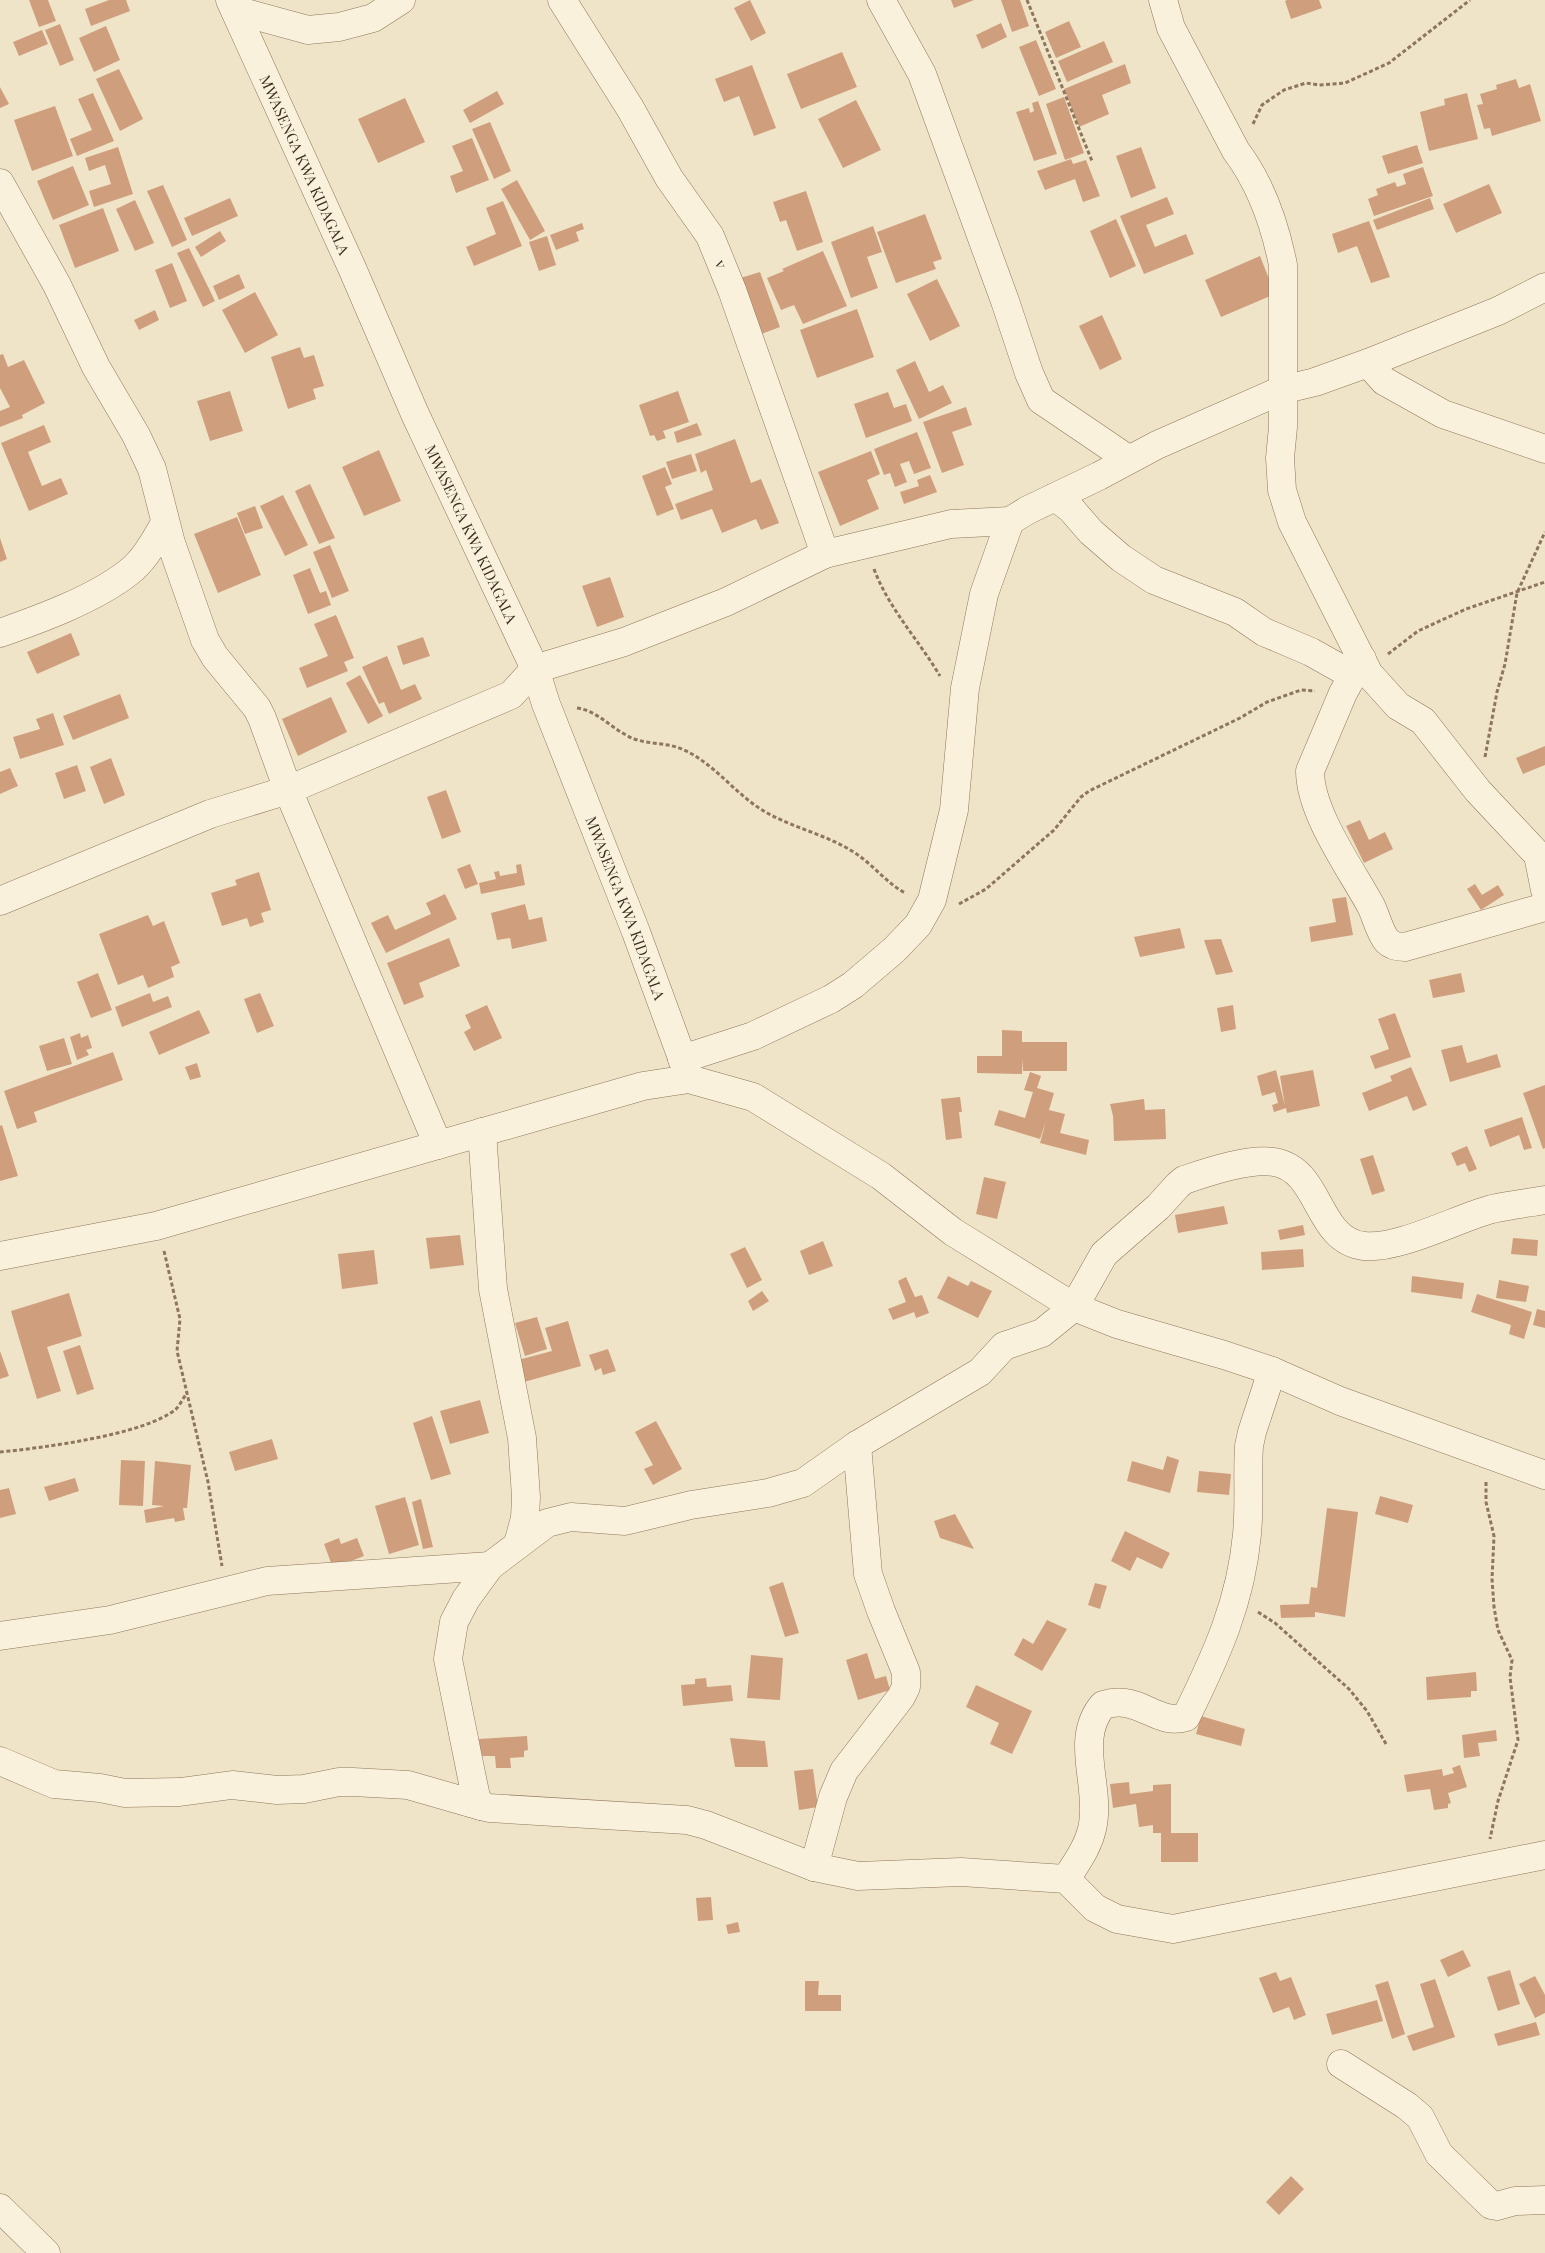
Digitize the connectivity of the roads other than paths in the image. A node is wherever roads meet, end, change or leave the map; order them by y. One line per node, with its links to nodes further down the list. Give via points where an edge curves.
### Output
1 (401, 0): 5 (street, via 373,18 339,27 308,30)
2 (562, 0): 15 (street, v, via 630,108 669,178 710,236)
3 (881, 0): 11 (street, via 926,83 1041,400)
4 (1163, 0): 9 (street, via 1172,28 1236,151 1248,166 1267,208 1278,244 1283,265)
5 (232, 5): 17 (street, MWASENGA KWA KIDAGALA, via 415,414)
6 (0, 183): 14 (street, via 57,285 96,367 136,435 152,469)
7 (1545, 287): 8 (street, via 1498,311)
8 (1368, 364): 9 (street); 10 (street, via 1384,381 1443,414)
9 (1282, 390): 11 (street); 18 (street, via 1282,490 1292,522)
10 (1545, 449)
11 (1128, 459): 12 (street)
12 (1055, 497): 13 (street); 18 (street, via 1121,558 1154,580 1235,612 1264,632)
13 (1010, 521): 15 (street, via 951,524); 24 (street, via 982,603 965,688 954,810 932,900 918,925 860,979 831,999)
14 (165, 523): 16 (street, via 147,553 130,572 59,610); 19 (street, via 205,640 257,708)
15 (825, 554): 17 (street, via 726,602 624,642)
16 (0, 634)
17 (535, 669): 19 (street, via 511,695); 24 (street, MWASENGA KWA KIDAGALA)
18 (1356, 675): 20 (street, via 1423,721 1478,791); 23 (street, via 1310,771 1310,786 1330,834 1387,940 1396,947 1405,947)
19 (288, 790): 22 (street, via 210,814); 26 (street)
20 (1541, 856): 21 (street)
21 (1545, 890)
22 (0, 901)
23 (1545, 907)
24 (686, 1069): 25 (street, via 643,1086); 29 (street, via 753,1097 803,1126 881,1176 953,1232)
25 (482, 1132): 26 (street); 33 (street, via 493,1288 522,1438 526,1497 525,1518)
26 (438, 1145): 28 (street, via 156,1226)
27 (1545, 1200): 29 (street, via 1493,1209 1391,1244 1365,1246 1337,1234 1306,1181 1293,1169 1274,1162 1248,1163 1197,1176 1178,1185 1104,1254)
28 (0, 1256)
29 (1074, 1307): 30 (street, via 1117,1324); 31 (street, via 1042,1333 1004,1346 980,1372)
30 (1272, 1371): 32 (street, via 1340,1401); 40 (street, via 1249,1446 1247,1534 1233,1612 1186,1717 1167,1719 1124,1701 1103,1705 1096,1713 1089,1743 1095,1802 1093,1825 1085,1849)
31 (857, 1445): 33 (street, via 803,1482 768,1493 691,1505 626,1521 571,1517 547,1523); 39 (street, via 868,1574 906,1672 906,1687 902,1697 844,1771 833,1796)
32 (1545, 1476)
33 (518, 1544): 34 (street)
34 (490, 1566): 35 (street, via 266,1581 110,1620); 37 (street, via 454,1622 448,1660 476,1797)
35 (0, 1636)
36 (0, 1761): 37 (street, via 54,1784 125,1793 180,1792 232,1786 277,1790 353,1782 408,1786)
37 (482, 1806): 39 (street, via 687,1820)
38 (1545, 1855): 40 (street, via 1172,1929 1117,1919 1095,1908)
39 (814, 1867): 40 (street, via 858,1876 961,1872)
40 (1066, 1879)
41 (1341, 2064): 42 (street, via 1420,2117 1439,2154 1491,2205)
42 (1545, 2200)
43 (0, 2208): 44 (street)
44 (46, 2253)

